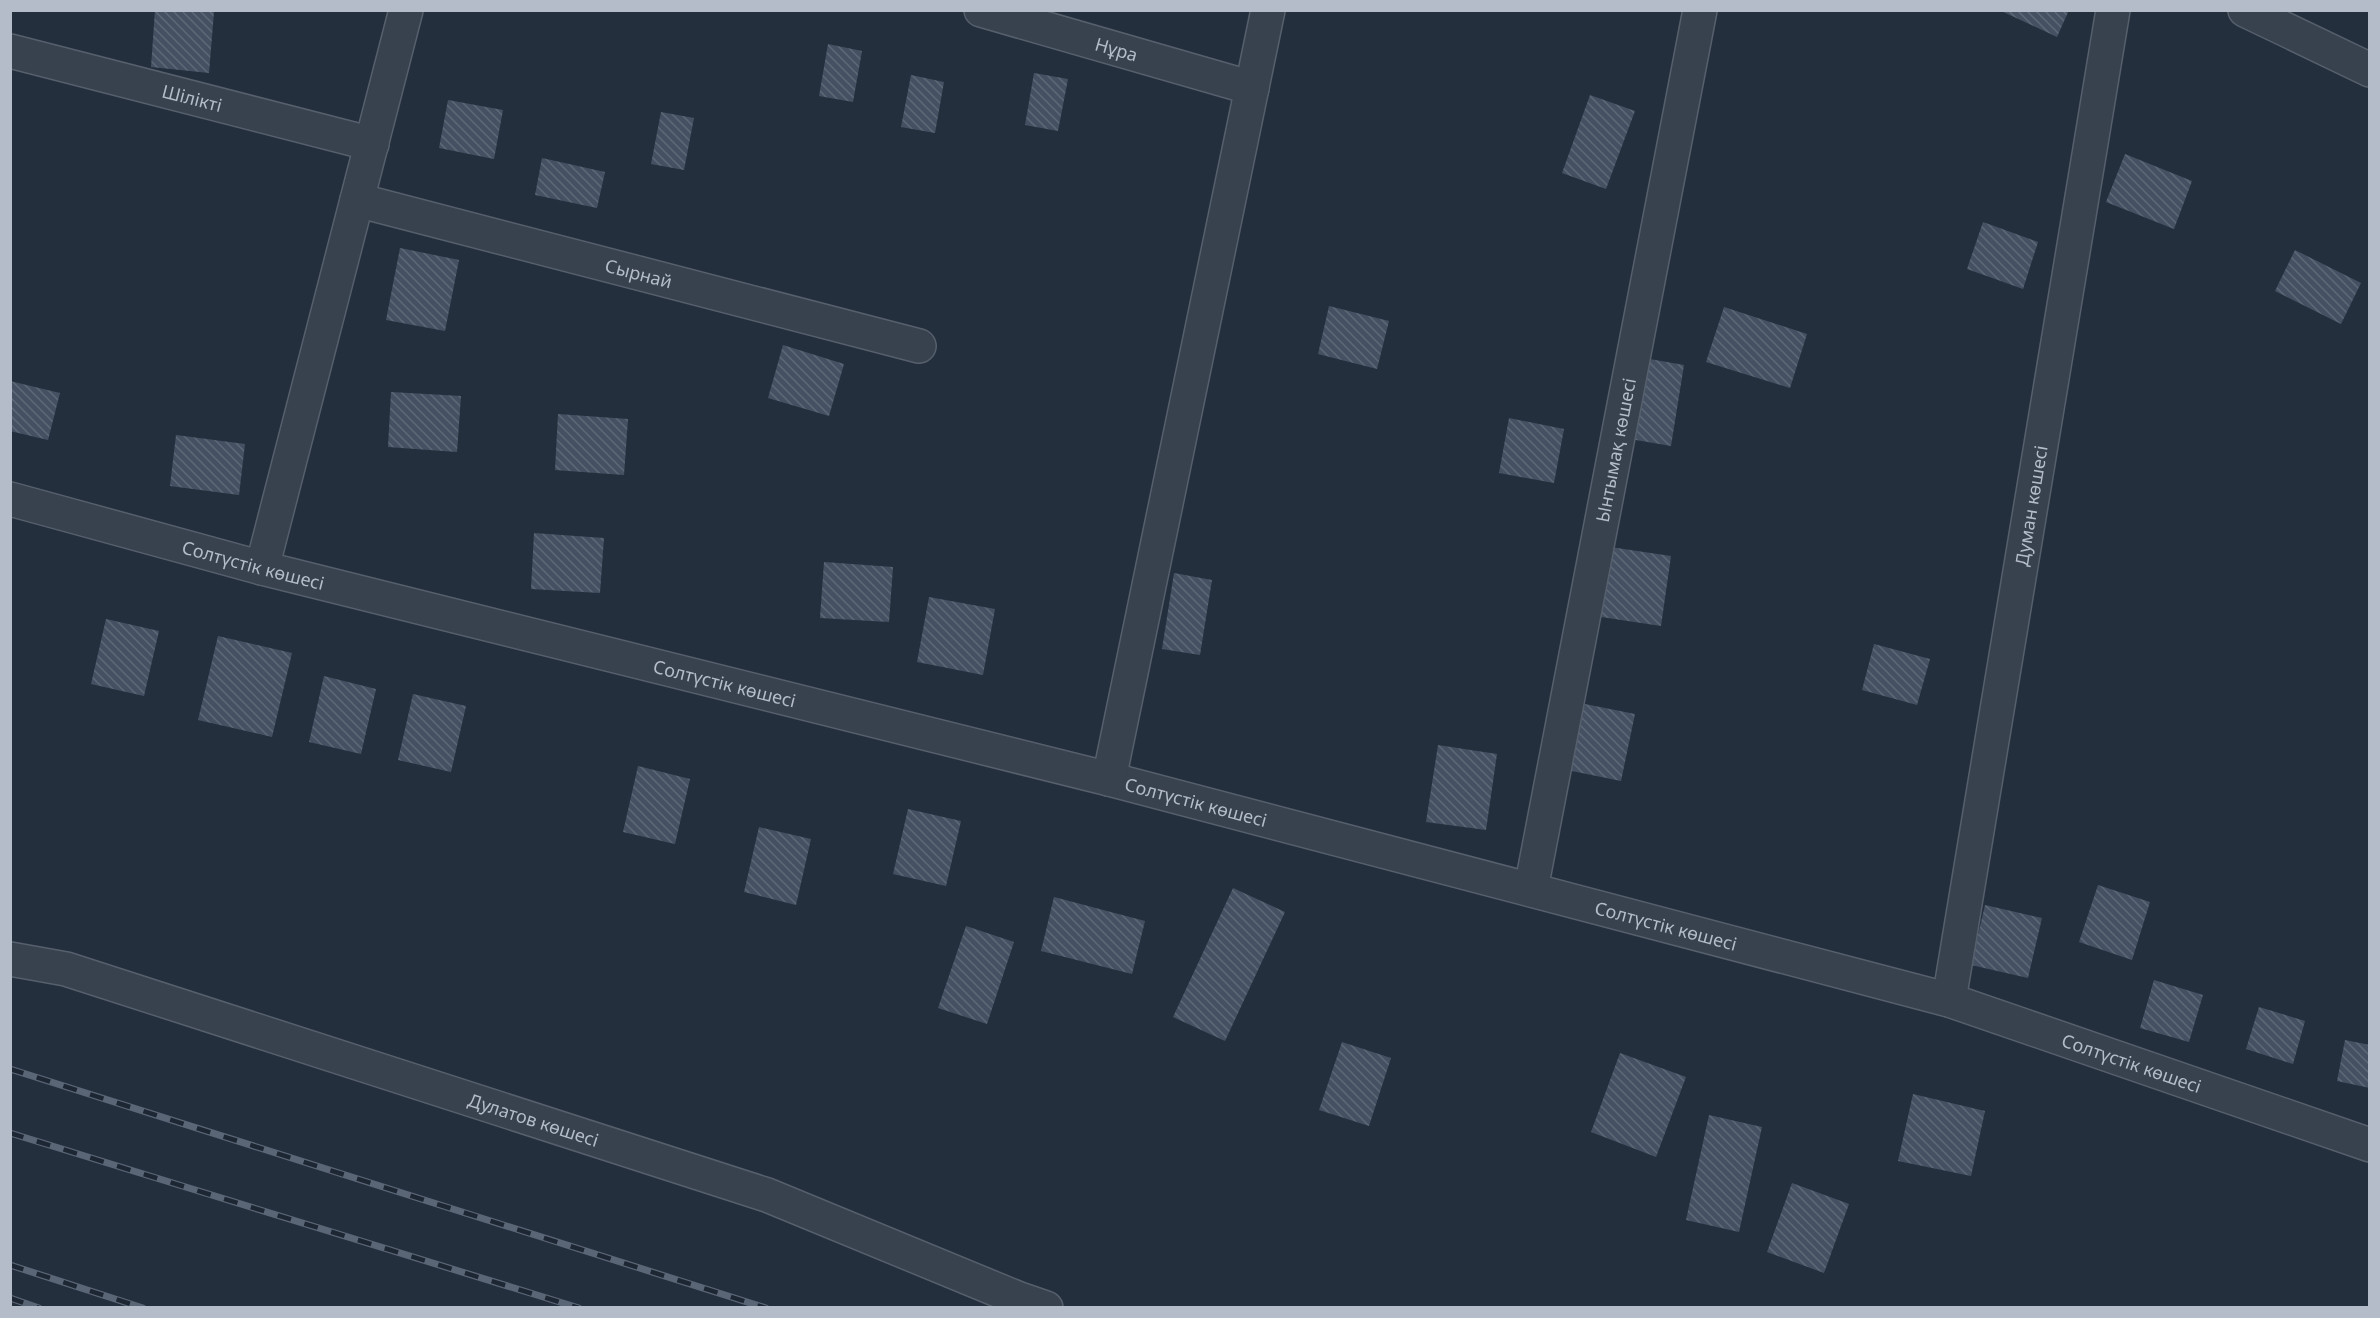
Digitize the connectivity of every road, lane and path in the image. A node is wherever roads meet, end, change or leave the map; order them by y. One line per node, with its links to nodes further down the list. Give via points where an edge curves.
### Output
1 (406, 10): 10 (street)
2 (981, 10): 9 (street, Нұра)
3 (1268, 10): 9 (street)
4 (1700, 10): 16 (street, Ынтымақ көшесі)
5 (2113, 10): 18 (street, Думан көшесі)
6 (2245, 10): 8 (street)
7 (10, 51): 10 (street, Шілікті)
8 (2370, 70)
9 (1252, 88): 15 (street)
10 (372, 144): 11 (street)
11 (357, 200): 12 (street, Сырнай); 14 (street)
12 (919, 346)
13 (10, 499): 14 (street, Солтүстік көшесі)
14 (262, 568): 15 (street, Солтүстік көшесі)
15 (1109, 778): 16 (street, Солтүстік көшесі)
16 (1531, 889): 18 (street, Солтүстік көшесі)
17 (10, 959): 20 (street, Дулатов көшесі, via 66,969 767,1195)
18 (1949, 1000): 19 (street, Солтүстік көшесі)
19 (2370, 1145)
20 (1046, 1308)

